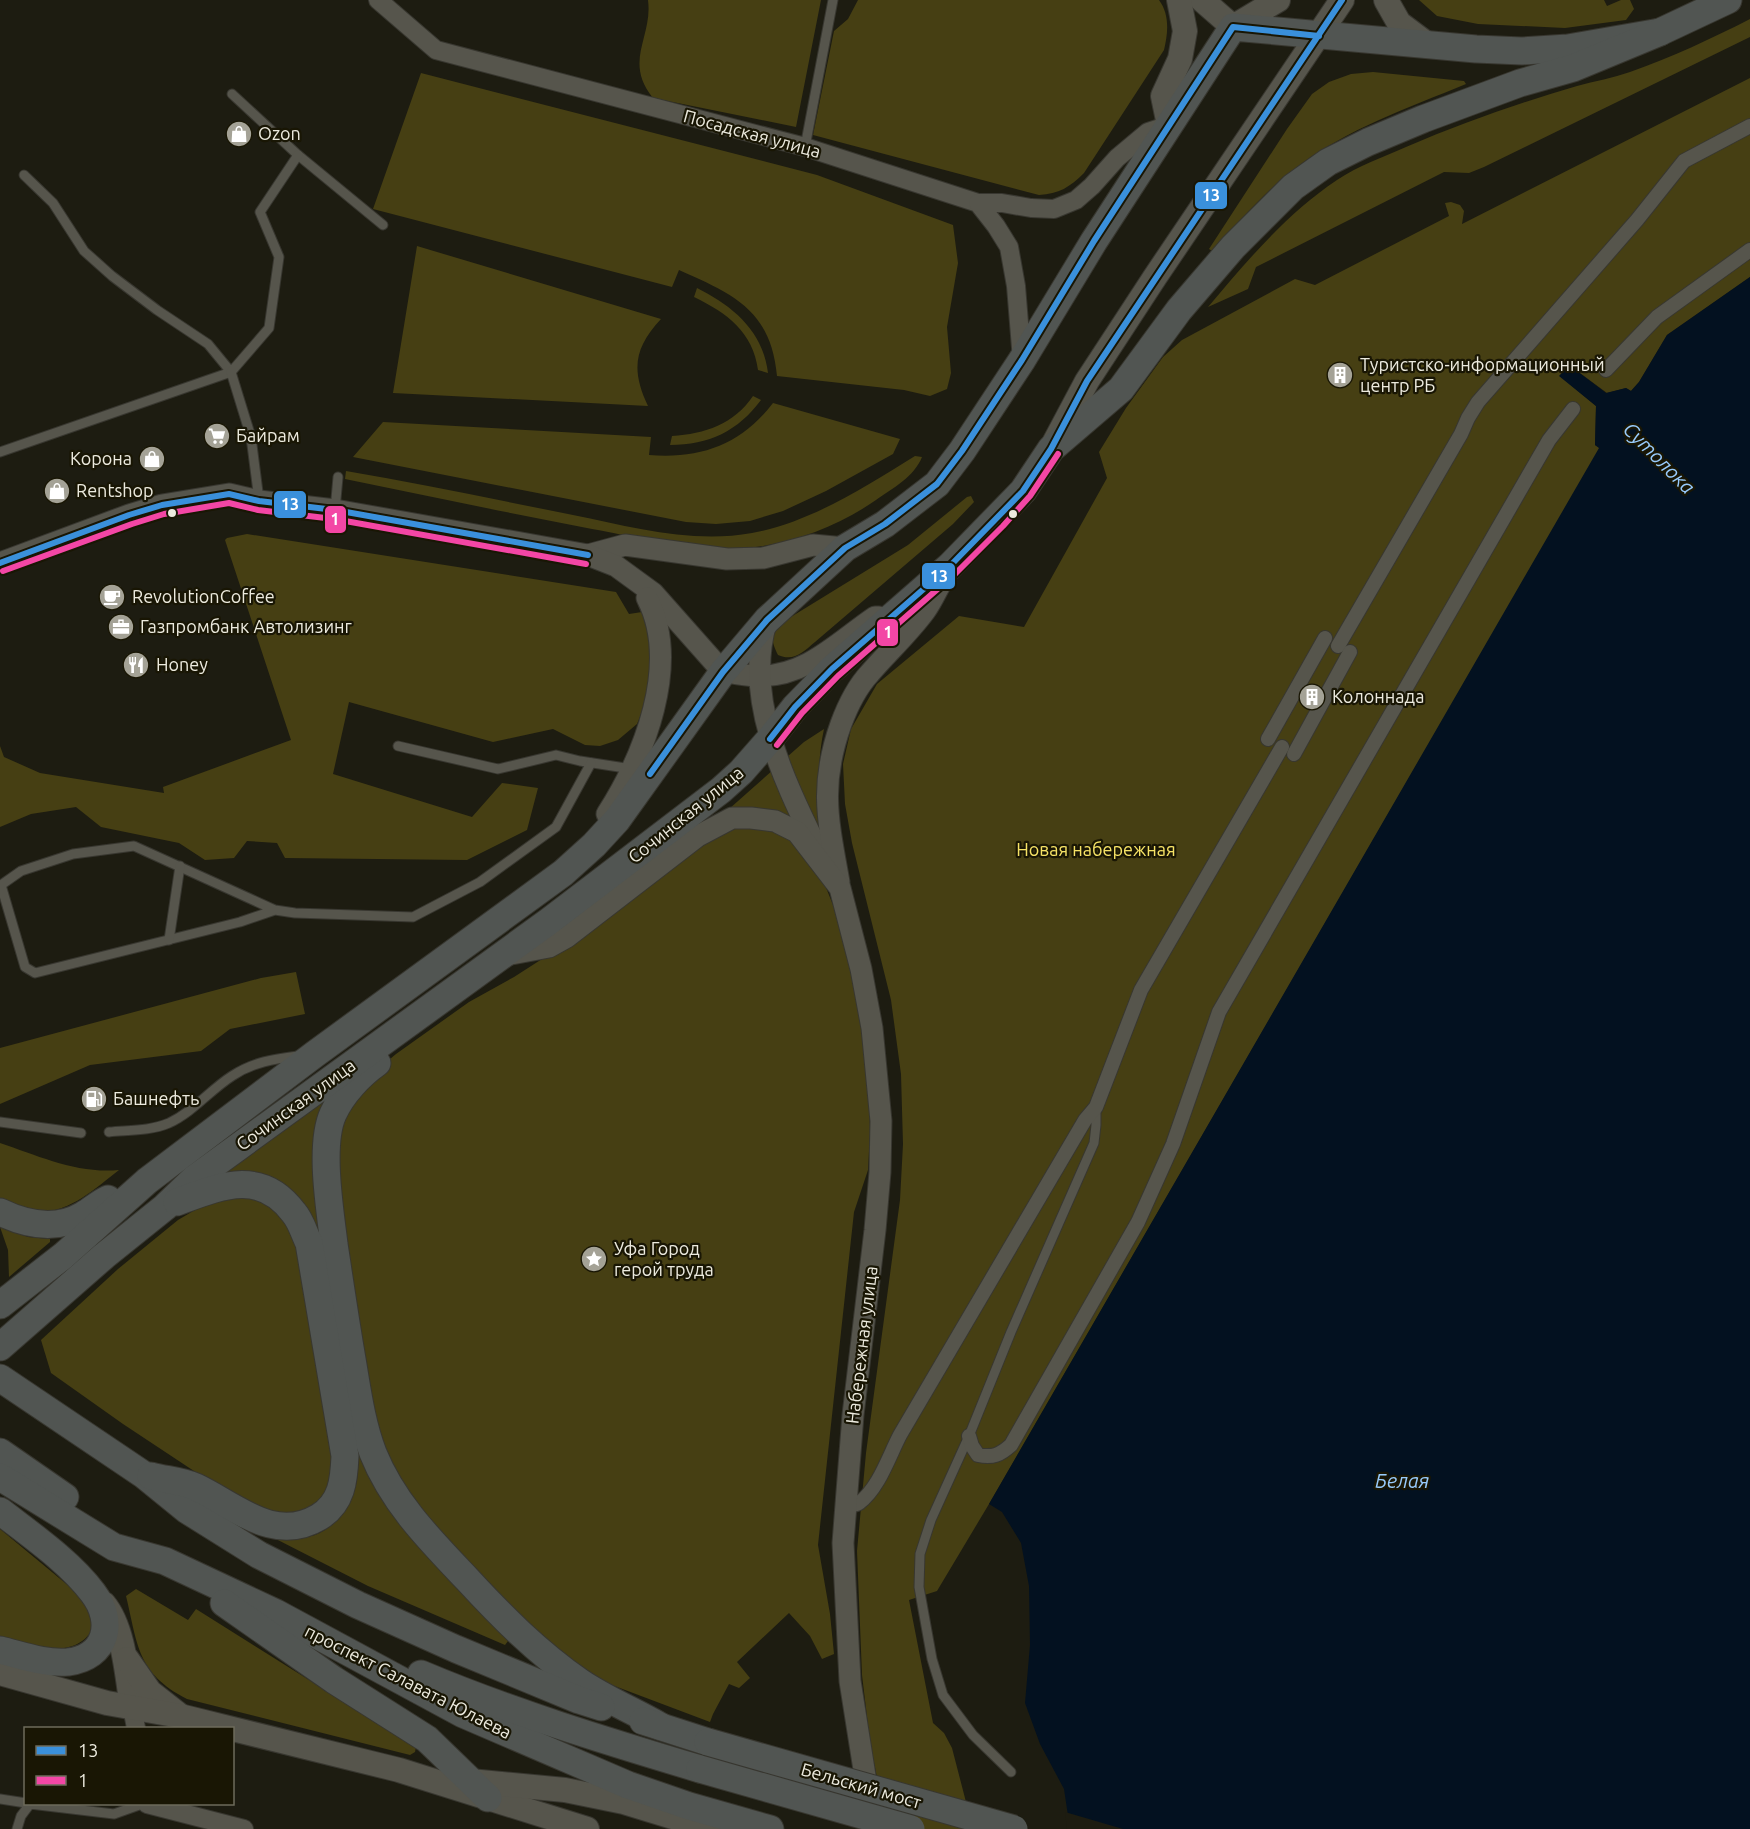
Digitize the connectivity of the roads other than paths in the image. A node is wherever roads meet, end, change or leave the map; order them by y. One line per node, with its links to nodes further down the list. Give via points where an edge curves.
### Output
1 (378, 0): 16 (street, Посадская улица, via 436,50)
2 (833, 0): 16 (lane)
3 (1179, 0): 14 (main road, via 1185,31 1180,59 1163,96)
4 (1202, 0): 9 (main road)
5 (1278, 0): 9 (main road, Сочинская улица)
6 (1342, 0): 11 (main road, Сочинская улица)
7 (1386, 0): 12 (main road, via 1399,23)
8 (1728, 0): 10 (main road)
9 (1233, 27): 11 (main road); 14 (main road, Сочинская улица)
10 (1660, 32): 12 (main road, via 1568,48 1522,51); 26 (main road, via 1573,68 1423,119 1328,162 1293,187 1233,247 1179,310 1121,389)
11 (1319, 36): 12 (main road); 26 (main road, Сочинская улица, via 1142,296 1087,381)
12 (1427, 44)
13 (232, 94): 17 (lane)
14 (1169, 125): 19 (street, Посадская улица, via 1148,132 1076,200 1054,209); 22 (main road, Сочинская улица)
15 (1750, 126): 37 (street, via 1684,161 1478,402)
16 (805, 147): 19 (street, Посадская улица)
17 (298, 155): 20 (lane); 24 (lane, via 260,212 279,257 269,328)
18 (24, 176): 24 (lane, via 53,203 84,250 121,282 208,344)
19 (978, 203): 22 (street, via 1008,247 1016,286)
20 (383, 225)
21 (1750, 250): 23 (street, via 1657,317)
22 (1022, 360): 31 (main road, Сочинская улица, via 937,483 885,524)
23 (1606, 370)
24 (231, 372): 27 (lane); 29 (lane, via 251,437)
25 (1573, 409): 66 (street, via 1549,440 1219,1012 1173,1144 1138,1222 1011,1445 1001,1454 978,1455)
26 (1051, 449): 34 (main road, Сочинская улица, via 1023,491)
27 (0, 452)
28 (338, 477): 30 (lane)
29 (259, 501): 30 (street); 33 (street, via 229,494 162,504)
30 (335, 510): 32 (street)
31 (845, 548): 32 (street, via 813,545 763,558 727,559 626,545); 36 (main road, Сочинская улица)
32 (588, 555): 39 (street, via 616,566 653,593); 46 (street, via 647,598 657,621 658,688 649,728)
33 (0, 563)
34 (950, 567): 35 (main road, Сочинская улица); 50 (street, via 925,610 849,703 833,745 827,799)
35 (897, 613): 38 (street, via 875,617); 42 (main road, Сочинская улица, via 832,669)
36 (764, 631): 38 (street, via 764,655 773,665); 39 (main road, Сочинская улица); 40 (street)
37 (1349, 652): 44 (street); 44 (street, via 1322,636 1265,737)
38 (795, 671): 40 (street)
39 (723, 672): 40 (street); 41 (street, via 743,680); 47 (main road, Сочинская улица, via 617,820)
40 (759, 676): 41 (street)
41 (764, 713): 42 (street)
42 (770, 739): 49 (street); 53 (main road, Сочинская улица, via 721,790)
43 (398, 746): 45 (lane, via 498,769 556,755)
44 (1292, 753): 56 (street, via 1141,990)
45 (591, 763): 46 (lane); 51 (lane, via 556,827 480,882 412,917)
46 (632, 769): 47 (street)
47 (594, 845): 55 (main road, Сочинская улица, via 563,873)
48 (180, 866): 51 (lane); 52 (lane); 52 (lane, via 134,846 73,854 21,871 1,885 25,967 35,973)
49 (825, 867): 50 (street, Набережная улица); 53 (street, via 796,832 775,821 732,818 698,836 567,937 549,947)
50 (840, 888): 70 (street, Набережная улица, via 872,1028 881,1121 875,1230)
51 (275, 910): 52 (lane)
52 (169, 940)
53 (504, 955): 54 (main road, Сочинская улица)
54 (451, 994): 61 (main road, Сочинская улица, via 194,1179); 80 (main road, via 429,1023 367,1070 332,1115 328,1133 332,1227 362,1416 387,1485 411,1519 516,1631 582,1683)
55 (315, 1054): 58 (lane, via 266,1060 247,1068 169,1122); 60 (main road, Сочинская улица)
56 (1096, 1107): 66 (lane, via 1094,1143); 70 (street, via 876,1481 858,1504)
57 (0, 1122): 59 (lane)
58 (109, 1132)
59 (81, 1133)
60 (147, 1181): 62 (main road, via 64,1223 22,1222); 63 (main road, Сочинская улица, via 63,1256)
61 (165, 1207): 64 (main road, Сочинская улица); 68 (main road, via 231,1184 251,1184 273,1192 295,1214 309,1242 345,1456 344,1482 338,1499 325,1514 293,1527 274,1526 251,1517 194,1486)
62 (0, 1212)
63 (0, 1305)
64 (0, 1347)
65 (0, 1378): 68 (main road)
66 (969, 1436): 84 (lane, via 920,1554 920,1587 932,1659 943,1695 973,1735)
67 (0, 1452): 72 (main road)
68 (144, 1475): 80 (main road, via 233,1540 349,1600 495,1666 579,1700)
69 (0, 1477): 72 (main road, via 114,1547)
70 (845, 1507): 98 (street, Набережная улица, via 844,1596 850,1681)
71 (0, 1511): 73 (main road, via 36,1539)
72 (165, 1561): 74 (main road, проспект Салавата Юлаева); 85 (main road, via 334,1680 427,1739)
73 (95, 1596): 75 (main road, via 113,1618); 76 (main road, via 103,1609 105,1635 87,1656 68,1662)
74 (276, 1613): 92 (main road, проспект Салавата Юлаева, via 463,1714); 99 (main road, Бельский мост, bridge, via 469,1694 634,1750)
75 (121, 1649): 78 (main road); 79 (main road, via 150,1692)
76 (0, 1650)
77 (0, 1673): 78 (main road, via 84,1696)
78 (134, 1718): 79 (main road)
79 (184, 1722): 81 (street); 82 (main road)
80 (660, 1726): 100 (main road, Бельский мост, bridge)
81 (198, 1727)
82 (210, 1727)
83 (242, 1733): 85 (main road)
84 (1011, 1772)
85 (480, 1790): 92 (main road, via 566,1790); 95 (main road)
86 (0, 1799): 87 (lane)
87 (24, 1803)
88 (26, 1805): 93 (lane)
89 (36, 1805): 90 (lane, via 114,1814)
90 (137, 1805)
91 (168, 1806): 94 (street)
92 (687, 1813): 96 (main road); 97 (main road)
93 (17, 1829)
94 (244, 1829)
95 (587, 1829)
96 (712, 1829)
97 (771, 1829)
98 (875, 1829)
99 (911, 1829)
100 (1014, 1829)

